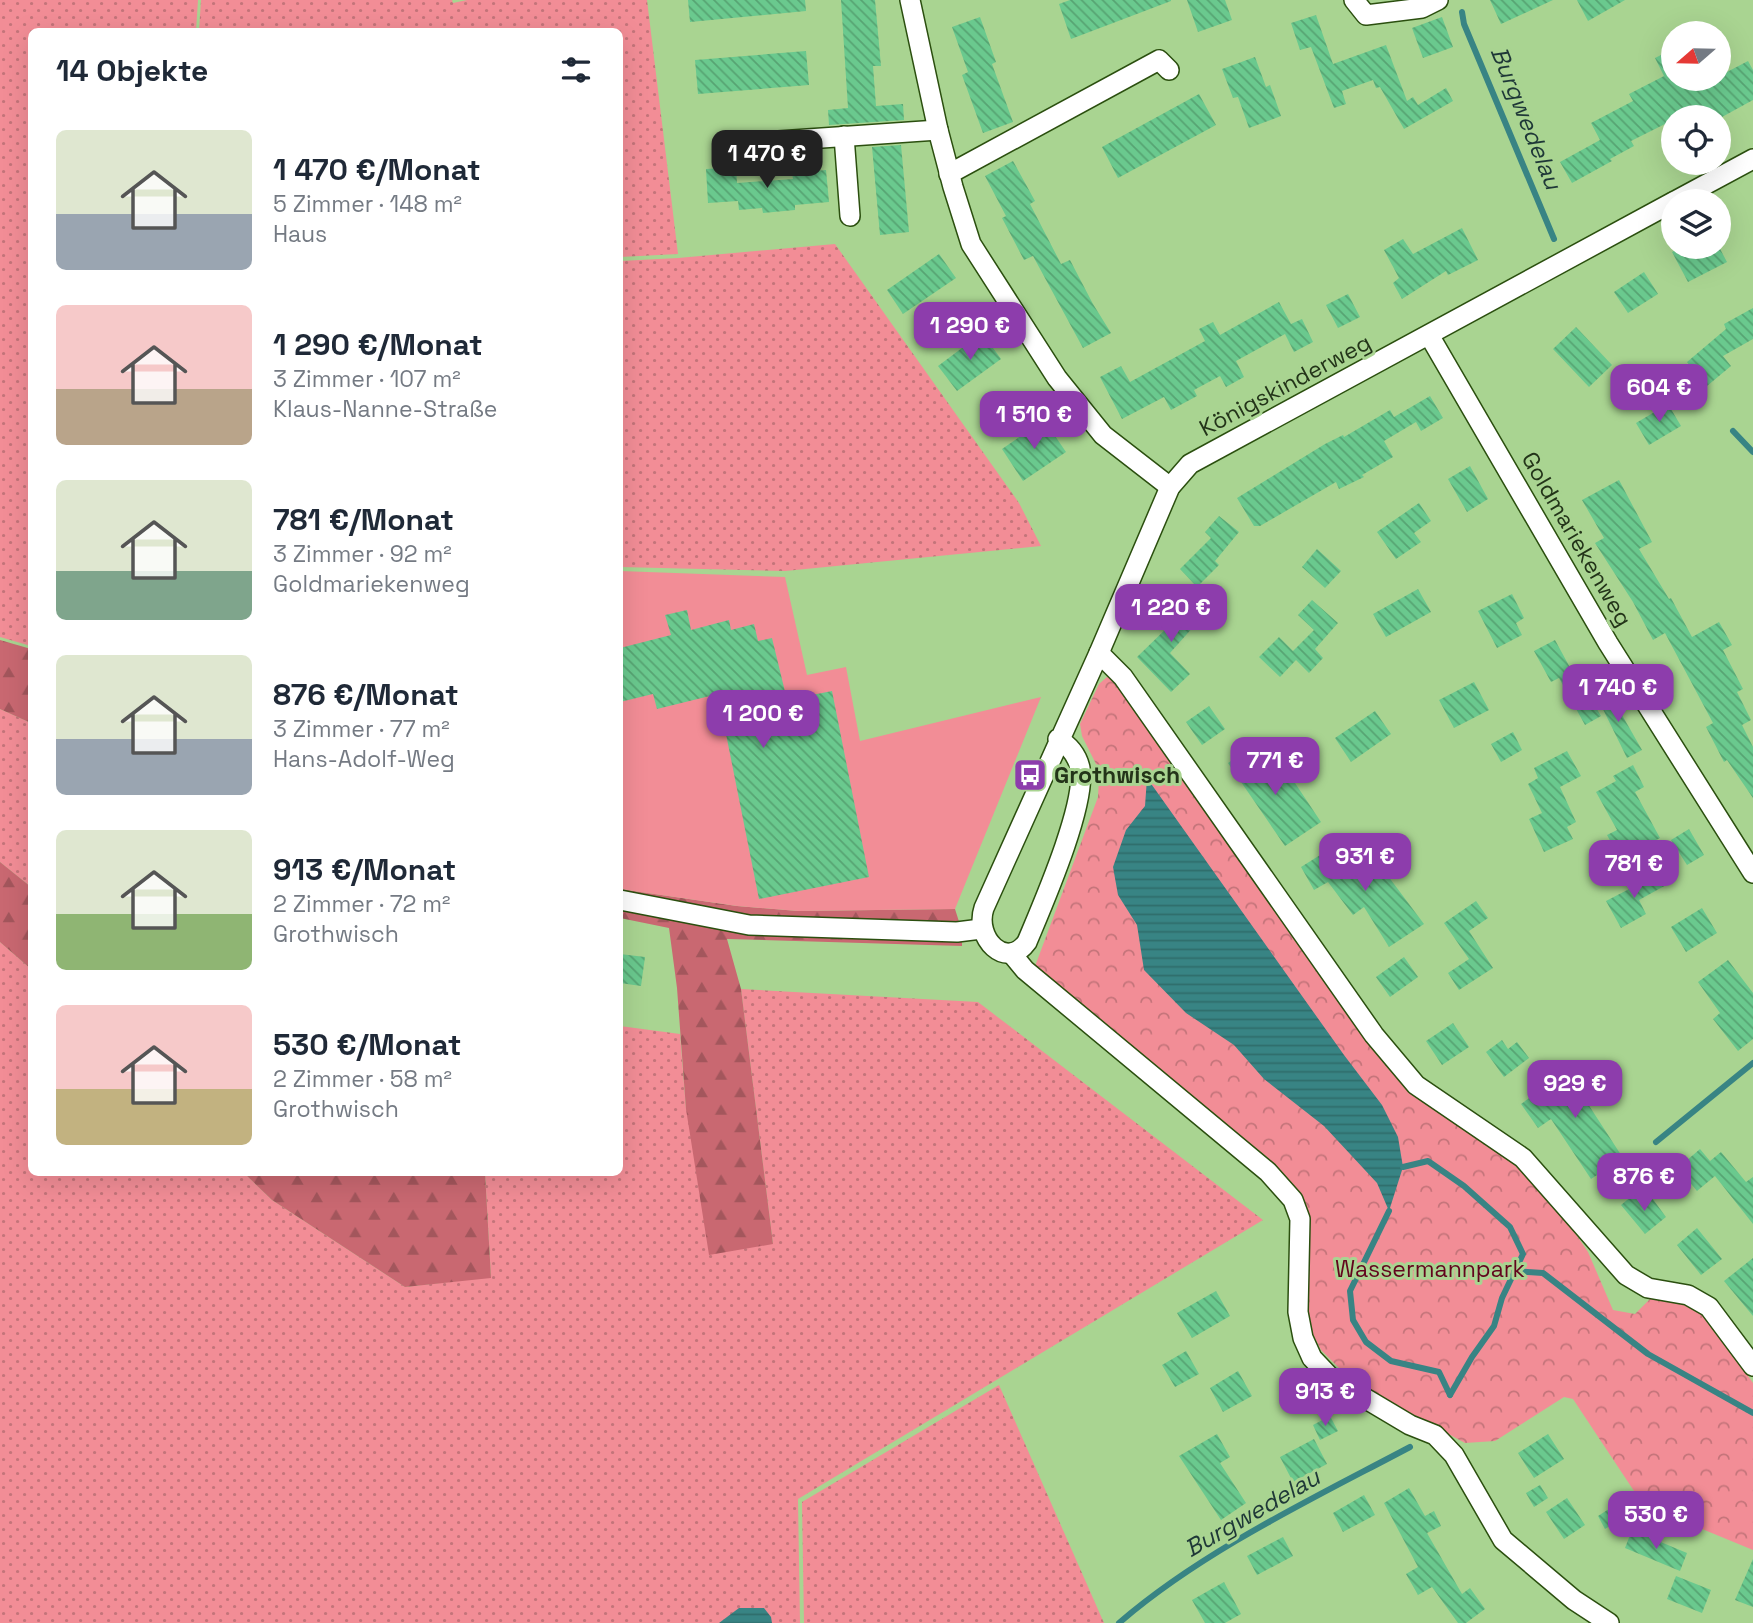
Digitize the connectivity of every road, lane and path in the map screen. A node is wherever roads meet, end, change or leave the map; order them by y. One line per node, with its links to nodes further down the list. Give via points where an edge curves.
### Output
1 (909, 0): 5 (street)
2 (1438, 0): 3 (street, via 1422,8)
3 (1360, 8)
4 (1169, 70): 9 (street, via 1159,60)
5 (938, 130): 6 (street); 9 (street)
6 (844, 136): 7 (street); 12 (street)
7 (764, 142)
8 (1753, 159): 10 (street, Königskinderweg)
9 (950, 174): 14 (street, via 971,244 1057,378 1103,435)
10 (1698, 189)
11 (1661, 209): 13 (street, Königskinderweg)
12 (850, 216)
13 (1430, 335): 14 (street, Königskinderweg, via 1190,464); 17 (street, Goldmariekenweg, via 1608,643)
14 (1170, 487): 15 (street, Königskinderweg)
15 (1099, 653): 16 (street, Königskinderweg); 21 (street, via 1122,677 1374,1035 1416,1085 1523,1158 1626,1275 1648,1288 1688,1295 1709,1307)
16 (1058, 739): 19 (street, Königskinderweg, via 984,908); 20 (street, via 1076,756 1081,780 1078,795 1062,855 1036,921 1023,948)
17 (1753, 873)
18 (623, 901): 19 (street, via 749,925)
19 (981, 929): 20 (street, via 992,946)
20 (1011, 953): 22 (street, via 1025,970 1268,1172 1293,1200 1300,1219 1298,1312 1312,1358 1331,1378 1434,1435 1454,1455 1503,1540)
21 (1753, 1366)
22 (1609, 1623)

